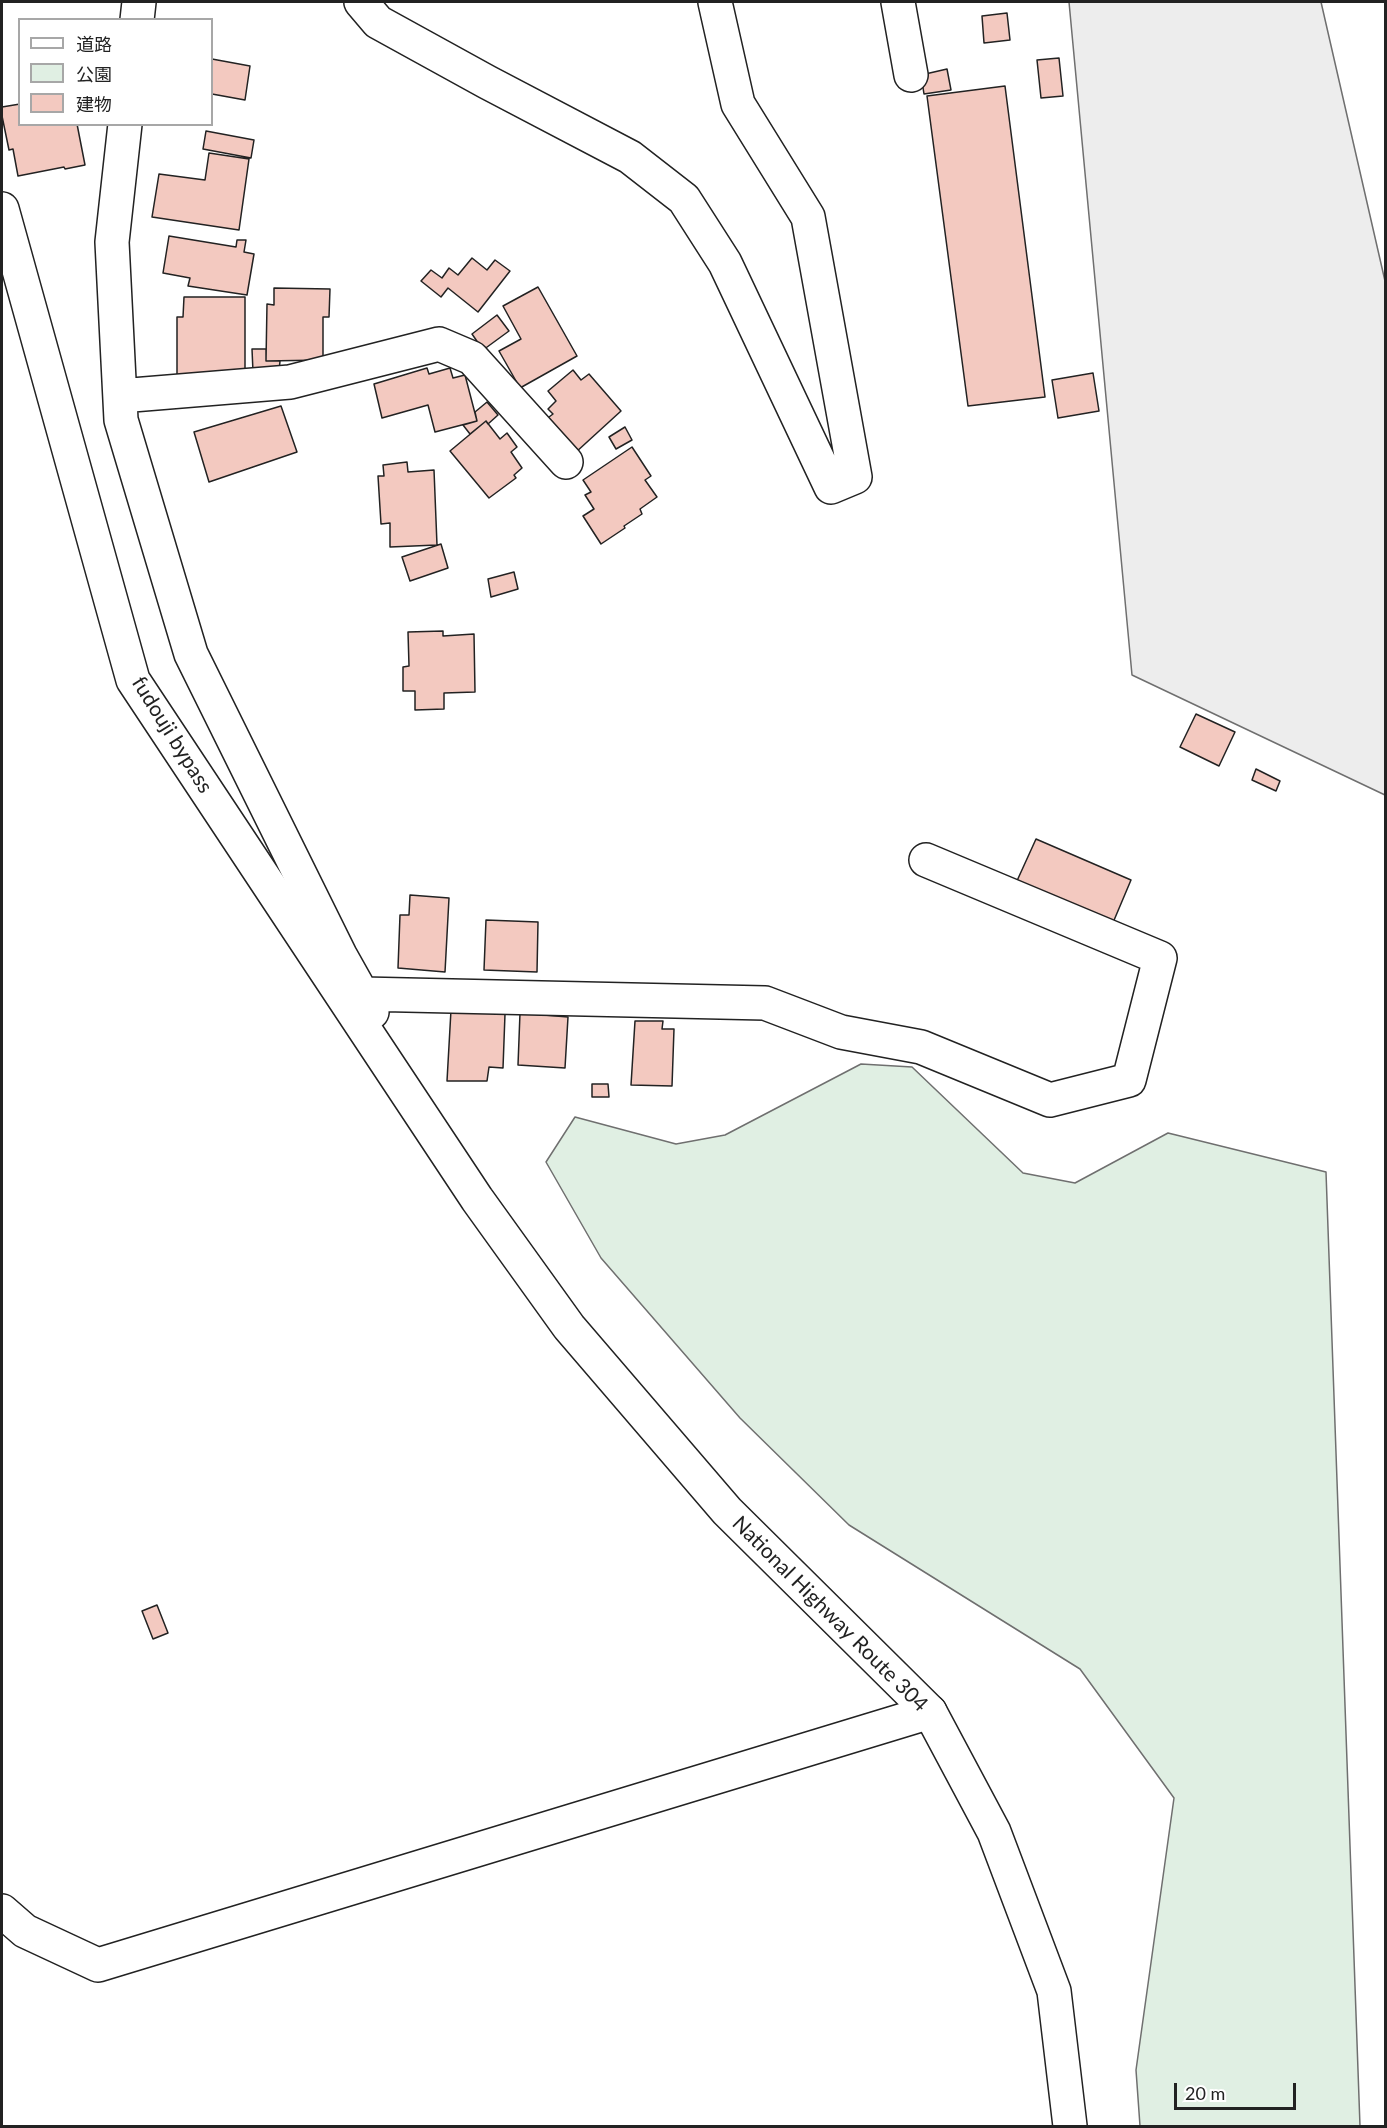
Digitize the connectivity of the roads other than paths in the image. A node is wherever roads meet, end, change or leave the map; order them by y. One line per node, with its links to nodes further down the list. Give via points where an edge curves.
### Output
1 (139, 2): 5 (main road)
2 (361, 2): 3 (main road, via 378,22 630,157 684,199 725,263 831,487 855,477 808,217 738,104)
3 (715, 2)
4 (898, 2): 6 (main road)
5 (137, 18)
6 (911, 75)
7 (125, 126): 9 (main road, via 112,242)
8 (2, 209): 13 (main road, fudouji bypass, via 133,680)
9 (120, 396): 10 (main road, via 290,382 439,344 472,358); 12 (main road, via 122,420 191,654)
10 (566, 462)
11 (926, 860): 12 (main road, via 1160,958 1129,1080 1050,1100 921,1047 841,1032 765,1003)
12 (362, 994): 13 (main road)
13 (477, 1199): 14 (main road, National Highway Route 304, via 569,1327 727,1511)
14 (930, 1712): 15 (main road, via 98,1965); 16 (main road, National Highway Route 304, via 994,1832 1054,1991)
15 (13, 1921)
16 (1070, 2127)

